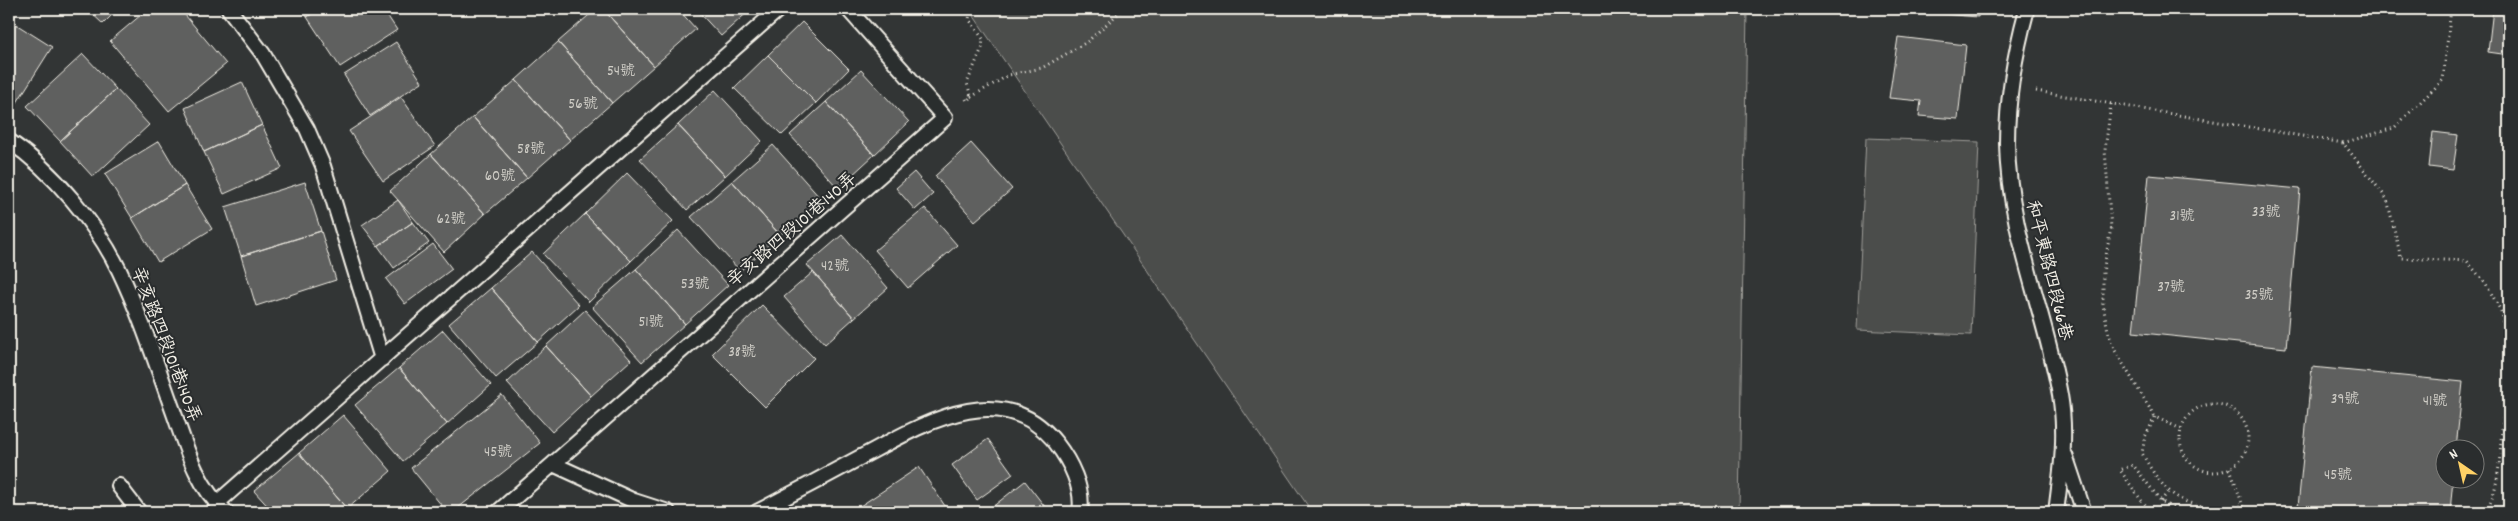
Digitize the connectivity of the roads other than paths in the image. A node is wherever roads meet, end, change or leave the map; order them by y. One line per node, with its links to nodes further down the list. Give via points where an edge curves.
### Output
1 (229, 9): 6 (lane, via 263,54 308,129 323,166)
2 (779, 9): 6 (lane, 辛亥路四段101巷140弄)
3 (848, 9): 8 (lane, 辛亥路四段101巷140弄, via 944,118)
4 (2027, 9): 7 (lane, 和平東路四段66巷, via 2010,87 2007,144 2022,250 2048,339 2060,397)
5 (9, 141): 10 (lane, 辛亥路四段101巷140弄, via 53,178 84,215 118,268 196,472)
6 (382, 358): 10 (lane, 辛亥路四段101巷140弄)
7 (2064, 452): 16 (lane, 和平東路四段66巷); 17 (lane, 和平東路四段66巷)
8 (553, 464): 12 (lane, 辛亥路四段101巷140弄); 13 (lane, via 634,501)
9 (119, 486): 11 (lane)
10 (221, 508)
11 (139, 512)
12 (498, 512)
13 (668, 512)
14 (757, 512): 15 (lane, via 918,427 951,414 999,409 1034,422 1065,455 1077,481)
15 (1080, 512)
16 (2056, 512)
17 (2084, 512)

